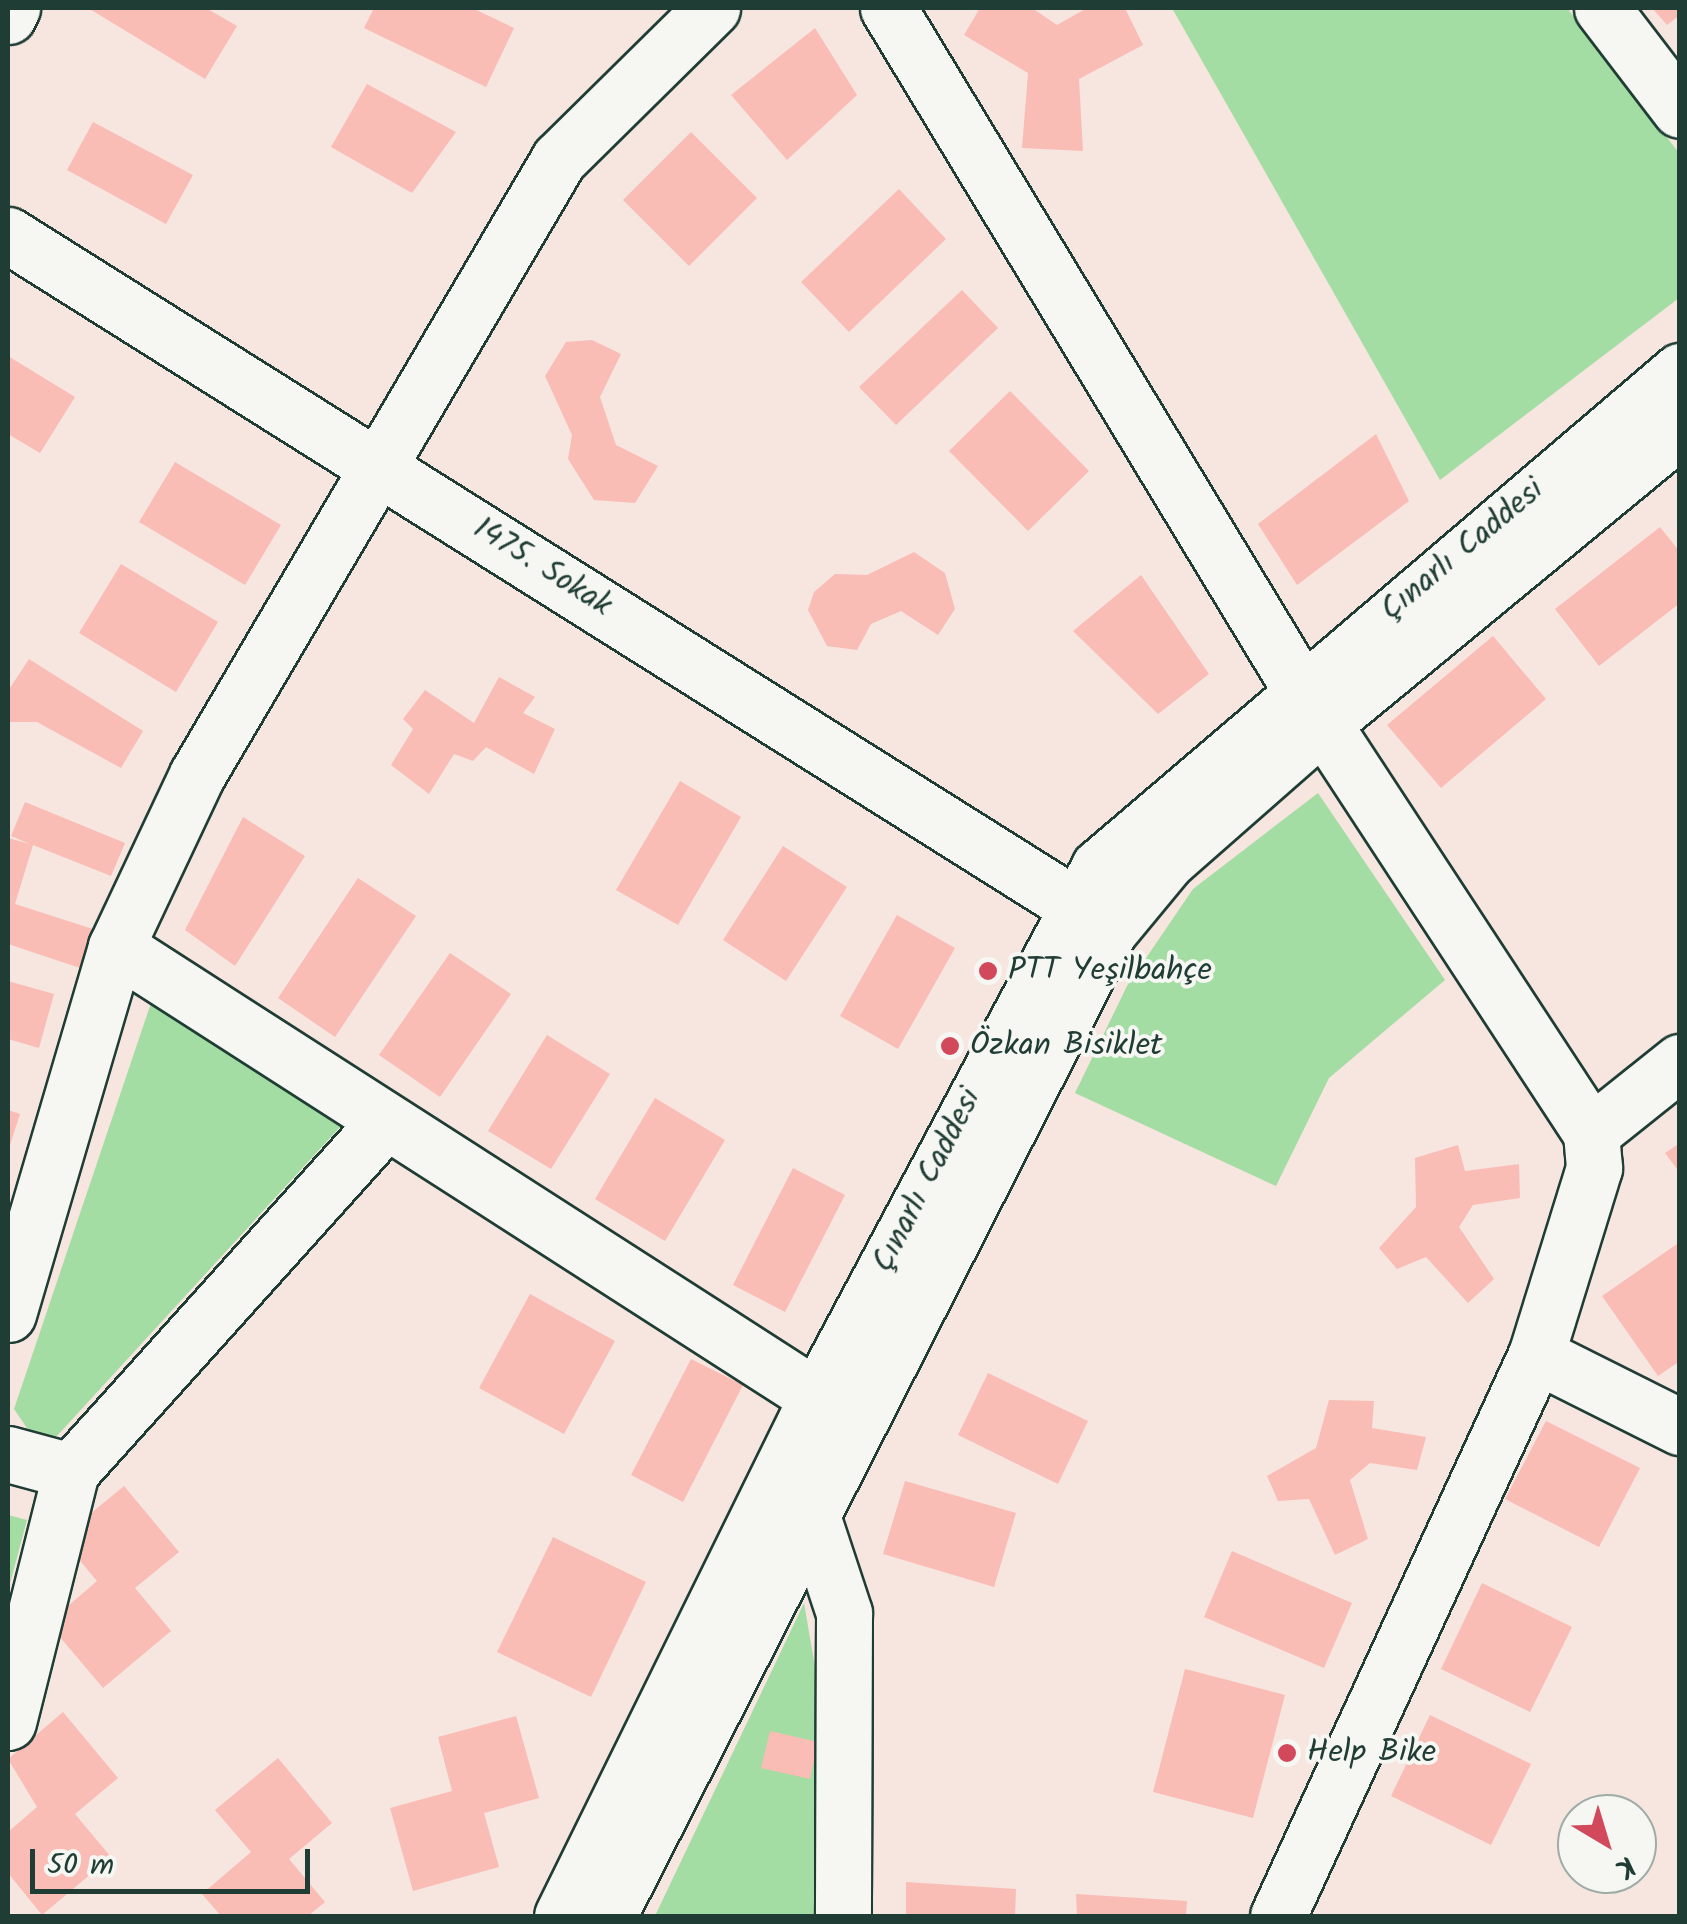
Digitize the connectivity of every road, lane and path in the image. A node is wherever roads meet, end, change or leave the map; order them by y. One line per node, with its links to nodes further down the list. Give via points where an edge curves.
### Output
1 (12, 8): 5 (street)
2 (712, 8): 10 (street, via 559,159)
3 (888, 8): 11 (street)
4 (1602, 8): 6 (street)
5 (8, 16)
6 (1680, 110)
7 (8, 234): 10 (street, 1475. Sokak)
8 (1680, 371): 11 (street, Çınarlı Caddesi)
9 (1680, 430): 11 (street, Çınarlı Caddesi)
10 (377, 464): 12 (street, 1475. Sokak); 13 (street, via 198,775)
11 (1312, 705): 12 (street, Çınarlı Caddesi, via 1151,816); 16 (street); 23 (street, Çınarlı Caddesi, via 1109,931)
12 (1074, 905): 19 (street, Çınarlı Caddesi)
13 (116, 948): 15 (street); 17 (street)
14 (1680, 1062): 16 (street)
15 (384, 1124): 19 (street); 22 (street)
16 (1590, 1134): 18 (street, via 1594,1168)
17 (8, 1314)
18 (1536, 1355): 20 (street); 28 (street)
19 (817, 1397): 25 (street, Çınarlı Caddesi)
20 (1680, 1427)
21 (8, 1454): 22 (street)
22 (72, 1471): 24 (street)
23 (811, 1514): 26 (street, Çınarlı Caddesi); 27 (street, via 844,1613)
24 (8, 1722)
25 (562, 1916)
26 (608, 1916)
27 (843, 1916)
28 (1278, 1916)

